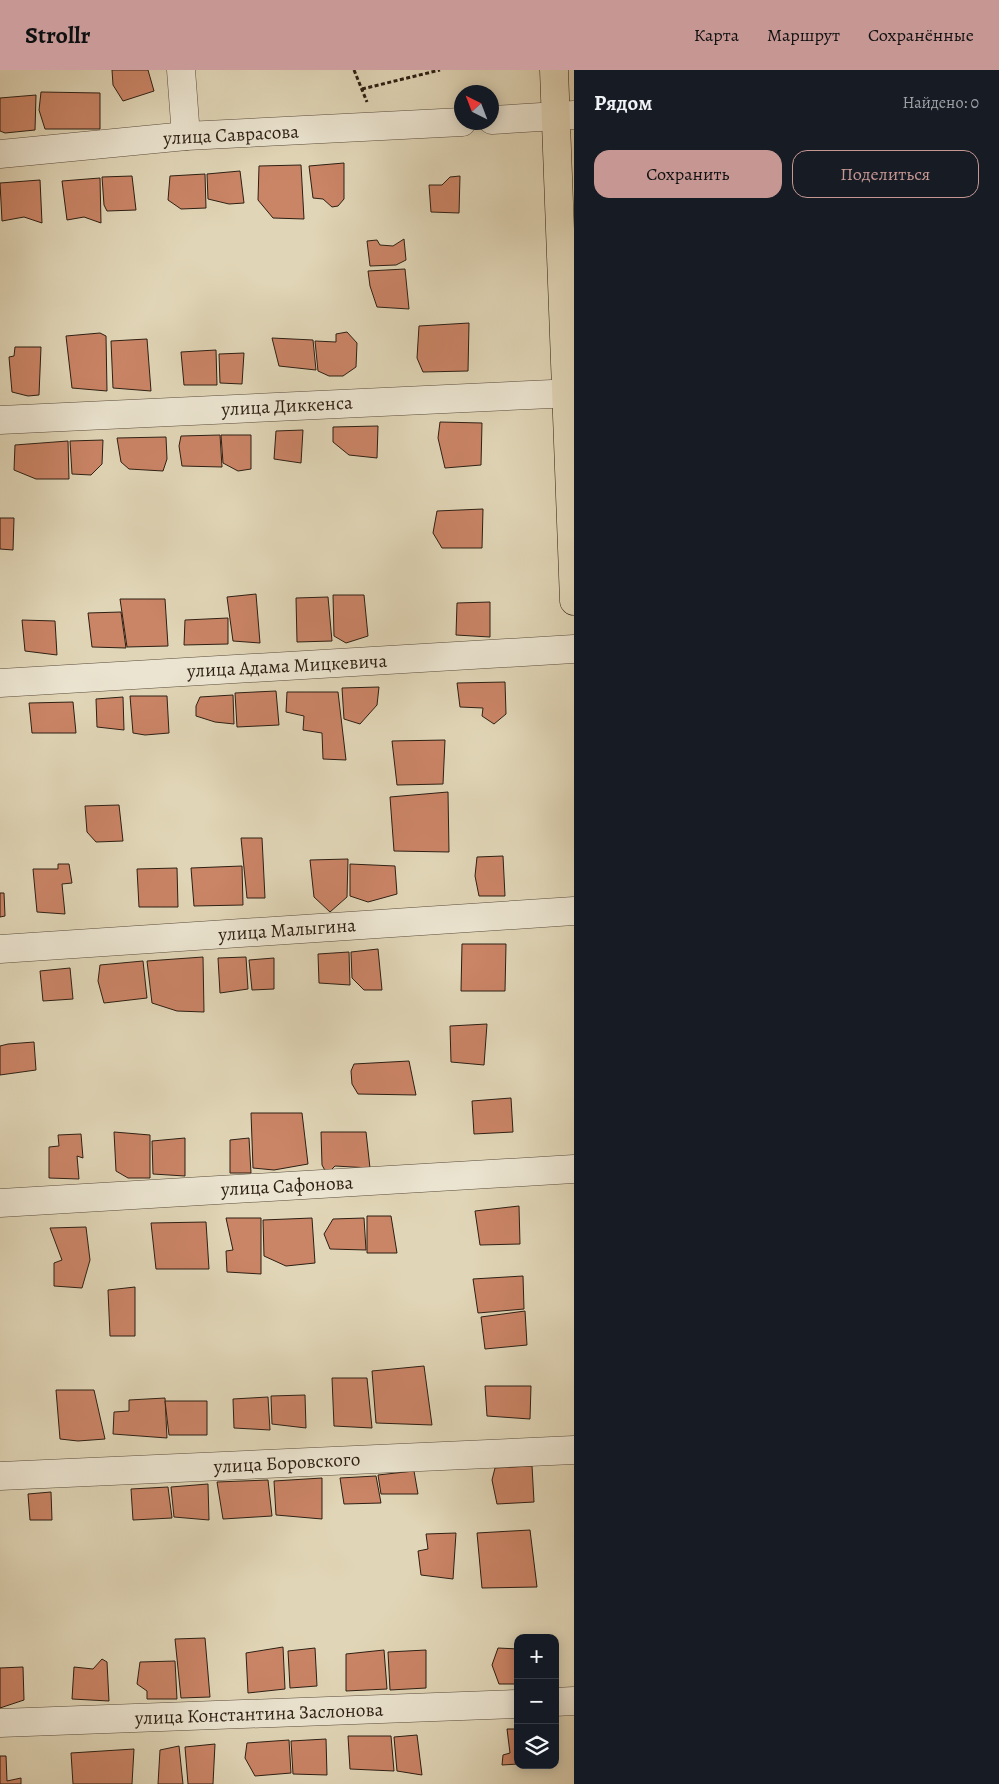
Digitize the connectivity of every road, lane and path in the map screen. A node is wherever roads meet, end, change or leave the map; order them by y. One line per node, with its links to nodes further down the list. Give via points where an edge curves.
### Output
1 (181, 70): 8 (street)
2 (440, 70): 4 (path)
3 (554, 70): 5 (main road)
4 (362, 89)
5 (565, 116): 6 (street); 10 (main road)
6 (499, 120)
7 (454, 122): 8 (street, улица Саврасова)
8 (186, 136): 9 (street, улица Саврасова)
9 (0, 154)
10 (570, 393): 11 (street, улица Диккенса); 12 (main road)
11 (0, 420)
12 (574, 601)
13 (574, 649): 14 (street, улица Адама Мицкевича)
14 (0, 683)
15 (574, 911): 16 (street, улица Малыгина)
16 (0, 949)
17 (574, 1169): 18 (street, улица Сафонова)
18 (0, 1203)
19 (574, 1450): 20 (street, улица Боровского)
20 (0, 1476)
21 (559, 1702): 22 (street)
22 (574, 1702)
23 (514, 1704): 24 (street, улица Константина Заслонова)
24 (0, 1723)

